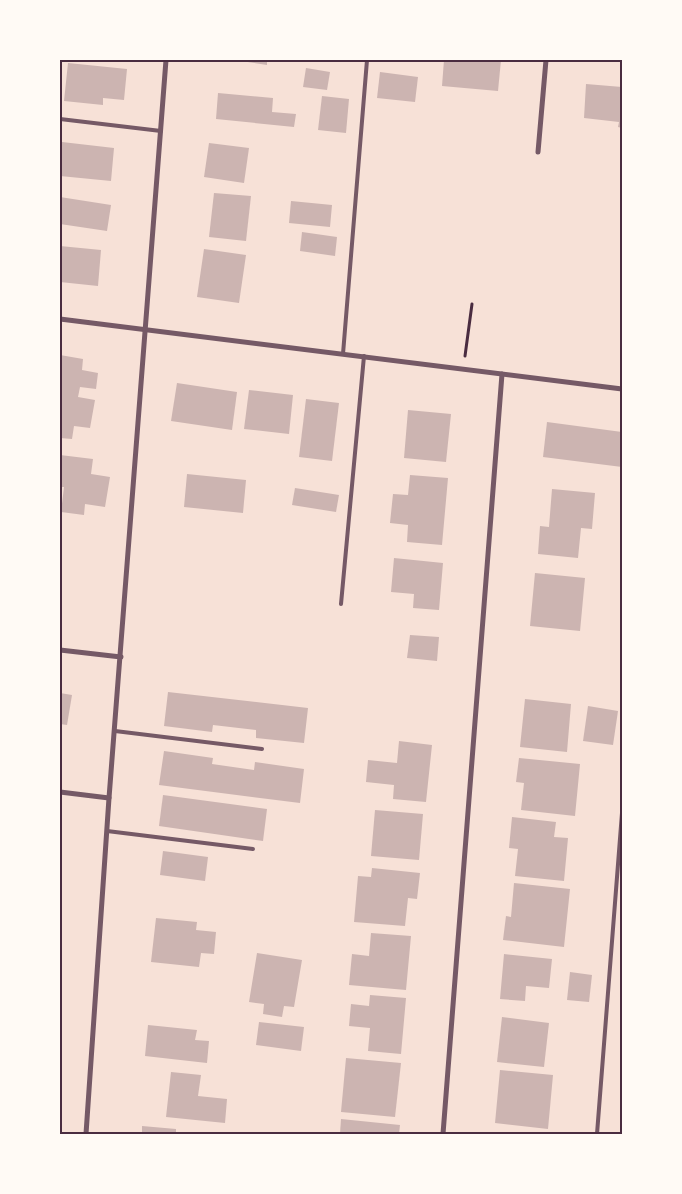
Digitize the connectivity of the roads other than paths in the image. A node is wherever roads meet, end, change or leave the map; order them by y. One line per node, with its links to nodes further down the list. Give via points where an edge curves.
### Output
1 (166, 60): 5 (street)
2 (367, 60): 9 (lane)
3 (546, 60): 6 (street)
4 (60, 119): 5 (lane)
5 (161, 131): 8 (street)
6 (538, 152)
7 (60, 319): 8 (street)
8 (146, 329): 9 (street); 15 (street)
9 (343, 354): 10 (street)
10 (364, 356): 11 (street); 13 (lane)
11 (502, 374): 12 (street); 24 (street)
12 (622, 389)
13 (341, 604)
14 (60, 650): 15 (street)
15 (121, 657): 16 (street)
16 (115, 731): 17 (lane); 19 (street)
17 (262, 749)
18 (60, 792): 19 (street)
19 (109, 798): 21 (street)
20 (622, 813): 25 (lane)
21 (107, 831): 22 (lane); 23 (street)
22 (253, 849)
23 (86, 1134)
24 (443, 1134)
25 (597, 1134)

